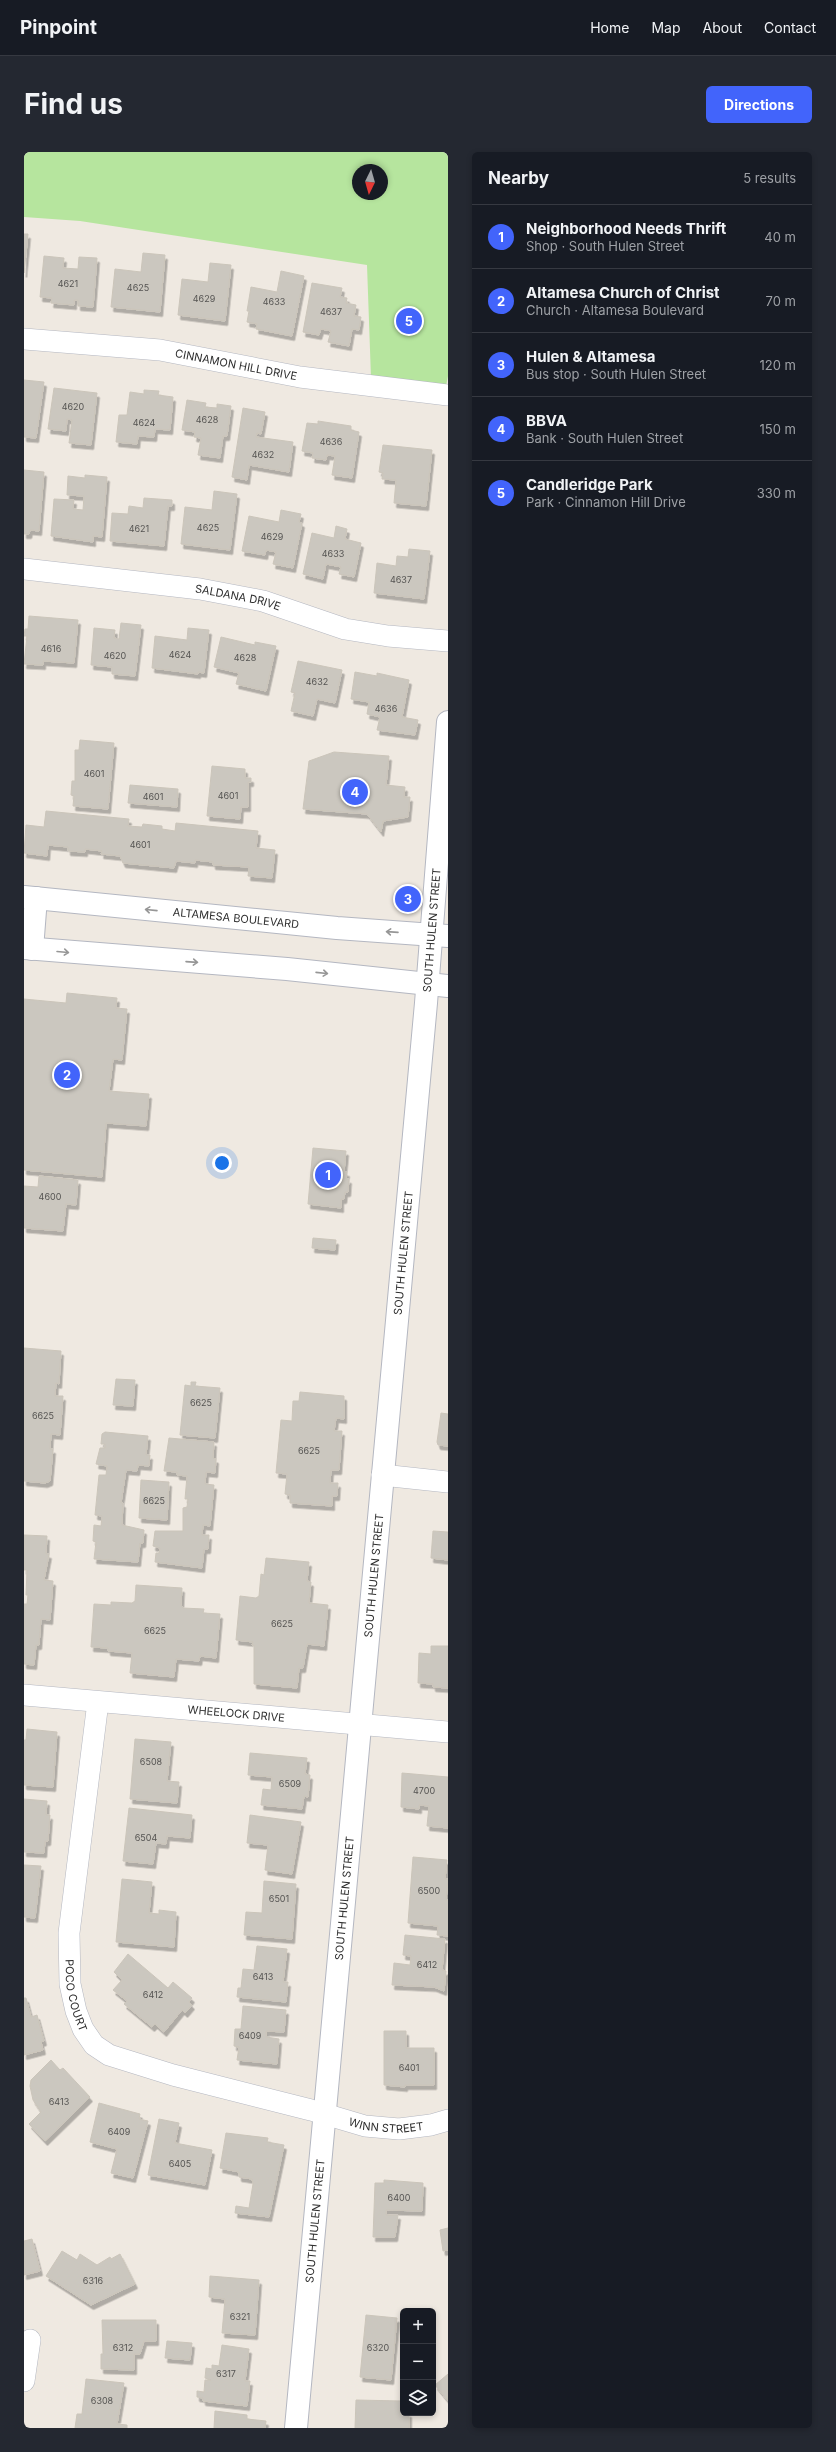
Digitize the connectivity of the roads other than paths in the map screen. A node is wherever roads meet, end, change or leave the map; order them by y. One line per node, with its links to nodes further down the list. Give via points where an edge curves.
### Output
1 (24, 339): 2 (street, CINNAMON HILL DRIVE, via 160,350 300,377)
2 (448, 395)
3 (24, 569): 4 (street, SALDANA DRIVE, via 200,589 263,600 345,629)
4 (448, 641)
5 (448, 722): 7 (main road, SOUTH HULEN STREET)
6 (30, 898): 7 (main road, ALTAMESA BOULEVARD, one-way to 6, via 337,928); 8 (main road)
7 (439, 935): 9 (main road, SOUTH HULEN STREET)
8 (28, 949): 9 (main road, one-way to 9, via 287,969)
9 (438, 985): 10 (main road, SOUTH HULEN STREET)
10 (382, 1475): 11 (street); 14 (main road, SOUTH HULEN STREET)
11 (448, 1482)
12 (24, 1695): 13 (street, WHEELOCK DRIVE)
13 (98, 1702): 14 (street, WHEELOCK DRIVE); 16 (street, POCO COURT, via 69,1933 70,1984 83,2029 94,2045 109,2055)
14 (361, 1723): 15 (street, WHEELOCK DRIVE); 16 (main road, SOUTH HULEN STREET)
15 (448, 1732)
16 (323, 2115): 17 (street, WINN STREET, via 365,2126 398,2129); 20 (main road, SOUTH HULEN STREET)
17 (448, 2120)
18 (30, 2340): 19 (street)
19 (24, 2381)
20 (296, 2428)

